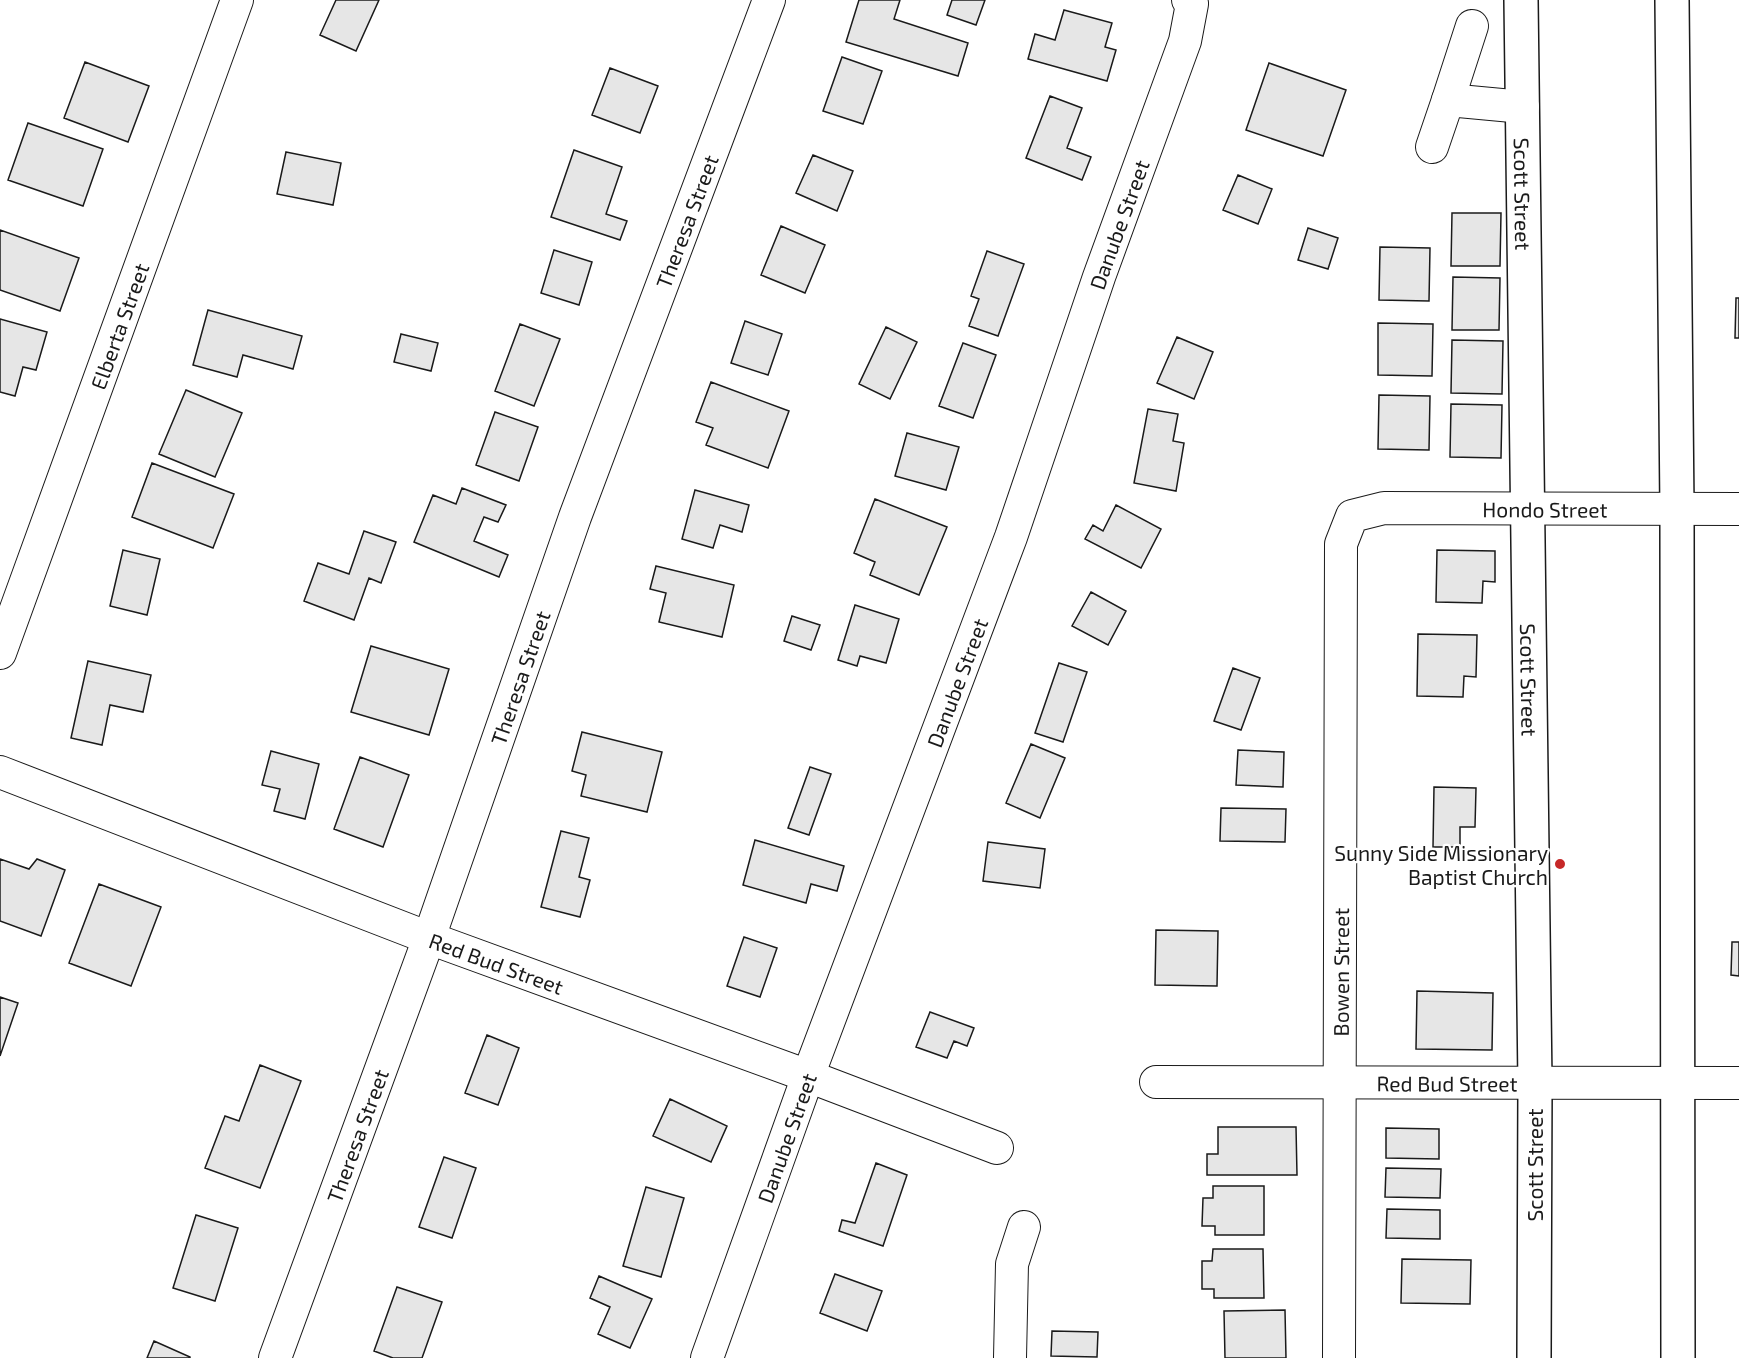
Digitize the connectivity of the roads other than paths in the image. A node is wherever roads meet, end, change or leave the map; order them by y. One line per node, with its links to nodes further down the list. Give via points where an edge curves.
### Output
1 (237, 0): 14 (street, Elberta Street)
2 (769, 0): 16 (street, Theresa Street, via 575,517)
3 (1521, 0): 8 (main road, Scott Street)
4 (1672, 0): 11 (main road)
5 (1190, 2): 17 (street, Danube Street, via 1185,41 1011,537)
6 (1472, 26): 7 (street)
7 (1448, 100): 8 (street); 9 (street)
8 (1523, 106): 10 (main road, Scott Street)
9 (1432, 147)
10 (1529, 509): 11 (street, Hondo Street); 13 (street, Hondo Street, via 1384,508); 20 (main road, Scott Street)
11 (1677, 509): 12 (street, Hondo Street); 21 (main road)
12 (1739, 509)
13 (1352, 516): 19 (street, Bowen Street, via 1341,544)
14 (0, 653)
15 (0, 772): 16 (street, Red Bud Street)
16 (429, 938): 17 (street, Red Bud Street); 25 (street, Theresa Street)
17 (808, 1076): 23 (street, Red Bud Street); 26 (street, Danube Street)
18 (1156, 1082): 19 (street, Red Bud Street)
19 (1338, 1083): 20 (street, Red Bud Street); 28 (street, Bowen Street)
20 (1535, 1083): 21 (street, Red Bud Street); 29 (main road, Scott Street)
21 (1678, 1083): 22 (street, Red Bud Street); 30 (main road)
22 (1739, 1083)
23 (997, 1148)
24 (1024, 1227): 27 (street, via 1012,1264)
25 (275, 1358)
26 (707, 1358)
27 (1010, 1358)
28 (1339, 1358)
29 (1534, 1358)
30 (1678, 1358)

